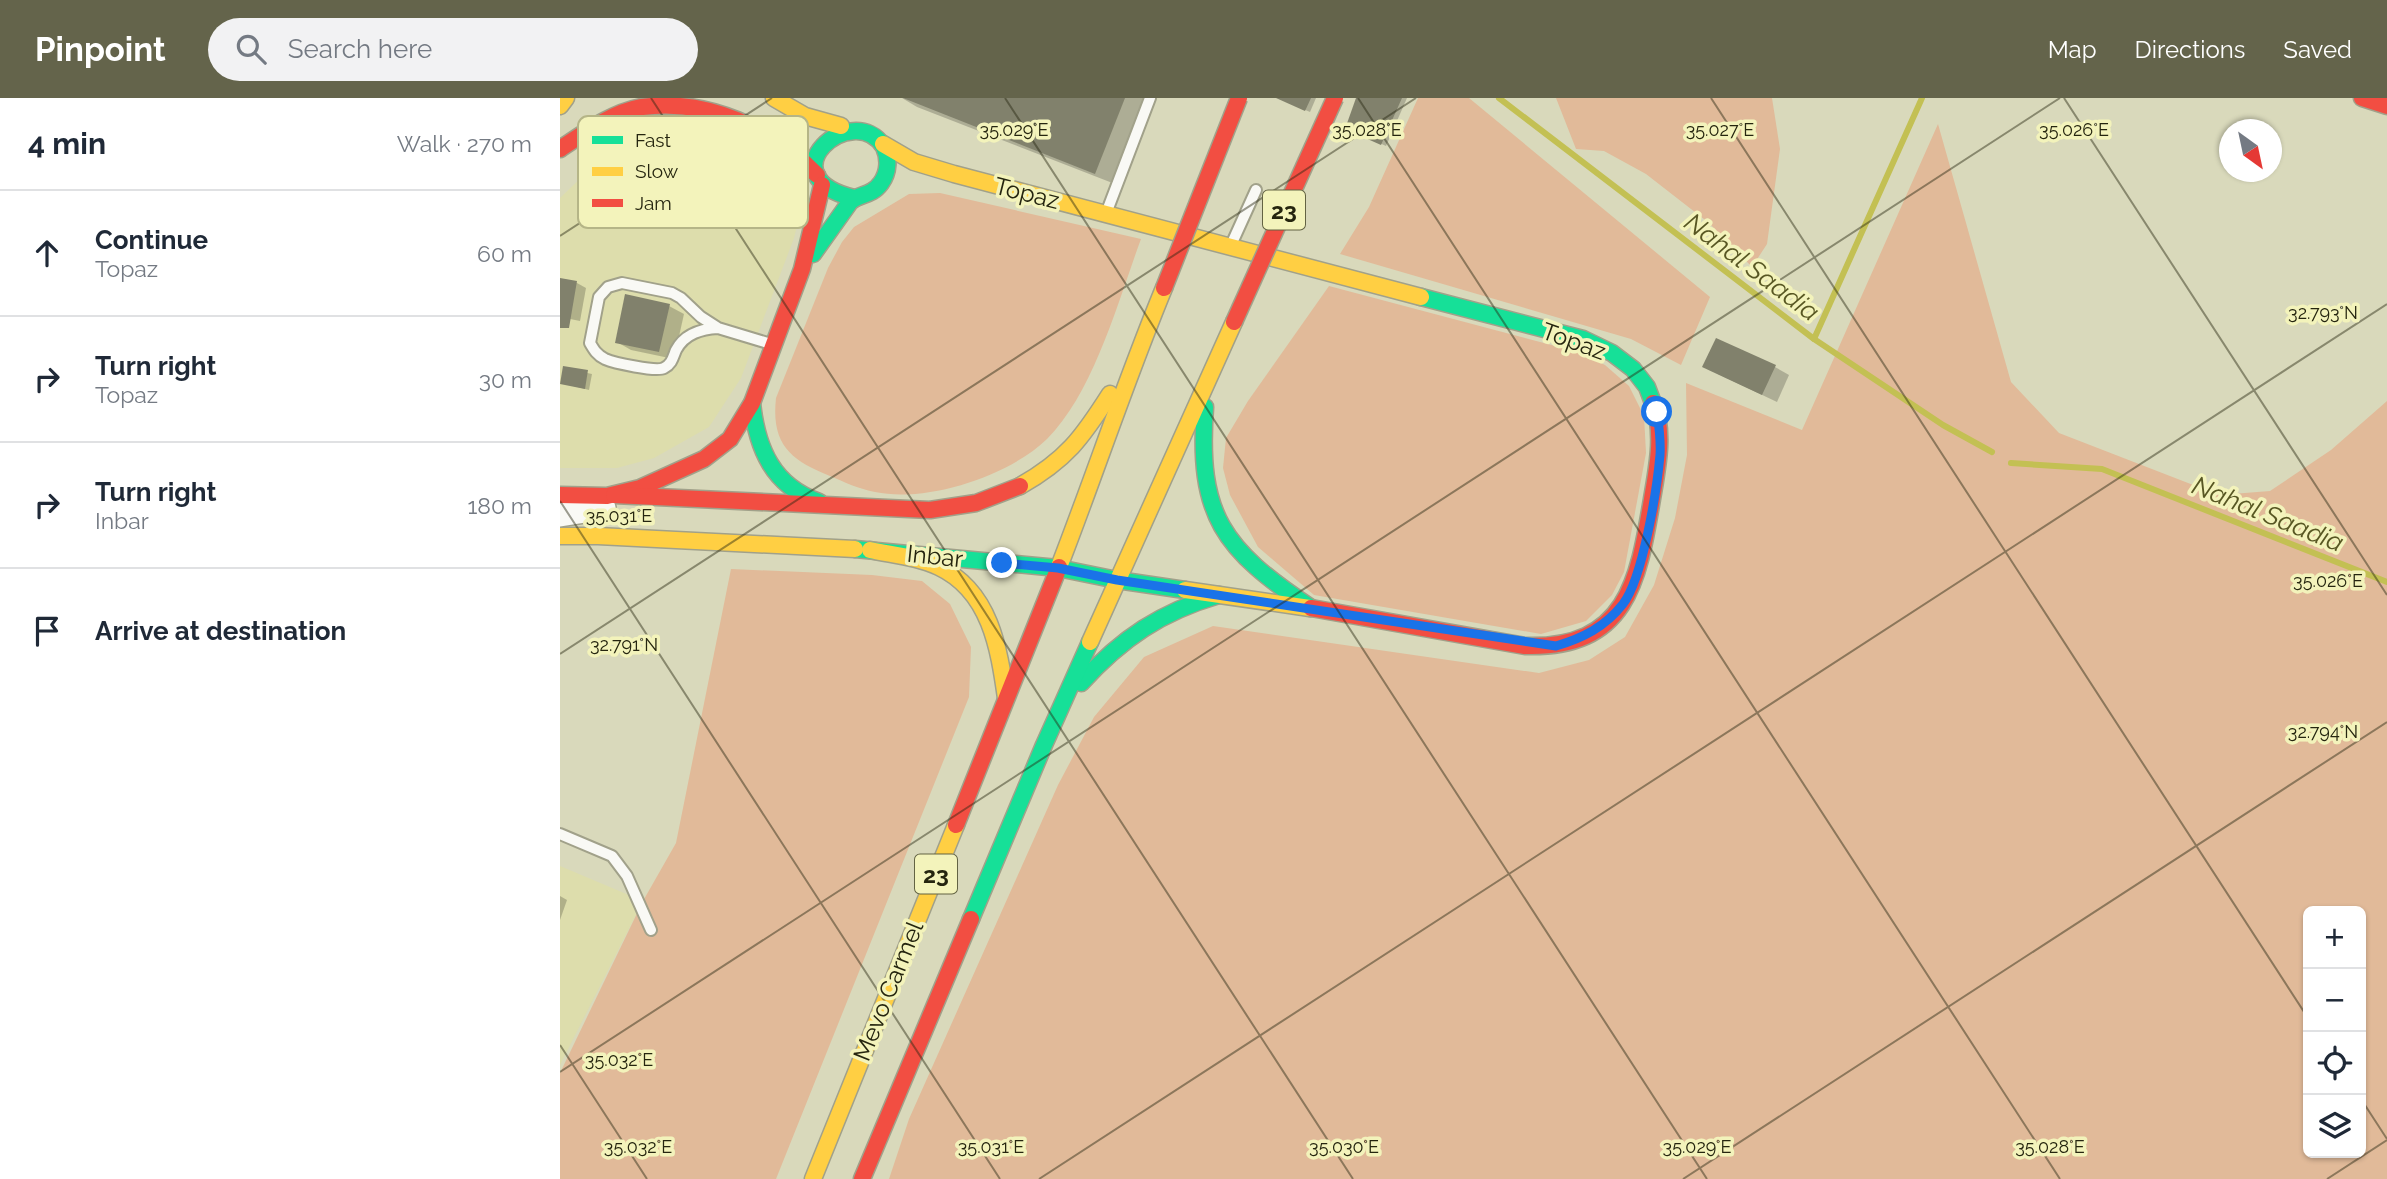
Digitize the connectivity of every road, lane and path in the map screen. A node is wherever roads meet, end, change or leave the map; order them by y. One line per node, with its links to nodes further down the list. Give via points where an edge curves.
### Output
1 (566, 98): 7 (main road)
2 (774, 98): 13 (main road)
3 (1150, 98): 26 (lane)
4 (1238, 98): 30 (main road, 23, bridge)
5 (1335, 98): 32 (main road, 23, bridge)
6 (2362, 98): 8 (main road)
7 (560, 106)
8 (2387, 106)
9 (596, 108): 10 (main road)
10 (589, 116)
11 (621, 116): 12 (main road, via 640,107 680,103 705,104)
12 (739, 116)
13 (805, 116)
14 (808, 117): 15 (main road)
15 (841, 127): 18 (main road, via 865,128); 22 (main road, via 830,132 816,152 814,163)
16 (578, 128): 19 (main road)
17 (578, 138): 19 (main road)
18 (883, 144): 21 (main road, Topaz, via 914,162); 23 (main road, via 888,168)
19 (560, 148)
20 (808, 167): 22 (main road)
21 (954, 174): 23 (main road, via 904,179); 26 (main road, Topaz)
22 (820, 180): 25 (main road, via 831,193); 28 (main road)
23 (876, 189): 25 (main road)
24 (1256, 190): 27 (lane)
25 (854, 198): 28 (main road)
26 (1106, 213): 27 (main road, Topaz)
27 (1231, 245): 46 (main road, Topaz, via 1583,339 1613,354 1640,377 1657,412 1660,454 1637,576 1623,604 1593,632 1541,647)
28 (802, 269): 31 (main road)
29 (719, 328): 29 (lane, via 672,293 622,283 608,287 599,297 590,342 606,360 659,370 668,366 690,335); 31 (lane)
30 (1144, 338): 37 (main road, via 1088,430 1061,458 1013,491 958,508); 43 (main road, 23)
31 (773, 345): 33 (main road)
32 (1209, 374): 44 (main road, 23); 46 (main road, via 1202,445 1205,483 1218,523 1239,554)
33 (752, 402): 35 (main road, via 737,429 714,453); 37 (main road, via 758,437 778,476 811,500)
34 (560, 495): 35 (main road)
35 (614, 495): 36 (main road)
36 (701, 498): 37 (main road); 38 (street)
37 (832, 505)
38 (560, 514)
39 (560, 536): 40 (main road, Inbar)
40 (598, 536): 41 (street); 42 (main road, Inbar)
41 (560, 550)
42 (870, 550): 43 (main road, Inbar); 47 (main road, via 938,566 972,592 994,632)
43 (1058, 568): 44 (main road, Inbar); 47 (main road, Mevo Carmel / 23)
44 (1117, 580): 45 (main road, Inbar); 48 (main road, Mevo Carmel / 23)
45 (1219, 595): 46 (main road, Inbar); 48 (main road, via 1177,609 1127,637)
46 (1311, 608)
47 (1006, 702): 51 (main road, Mevo Carmel / 23)
48 (1060, 709): 52 (main road, Mevo Carmel / 23)
49 (560, 834): 50 (lane, via 612,856 627,876)
50 (651, 930)
51 (813, 1179)
52 (862, 1179)

